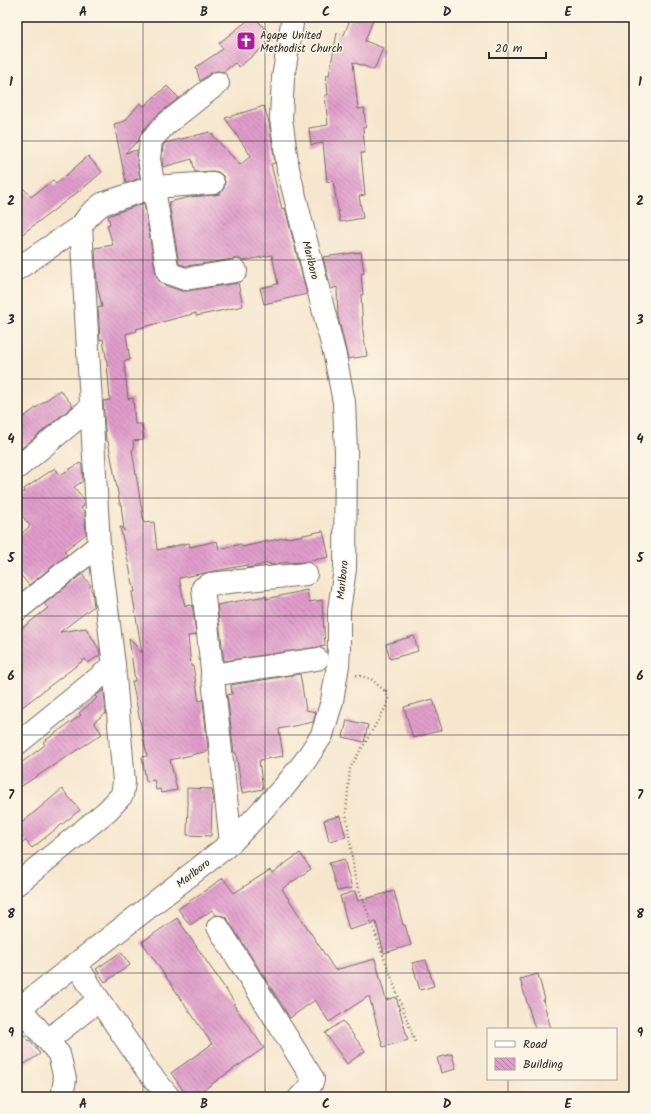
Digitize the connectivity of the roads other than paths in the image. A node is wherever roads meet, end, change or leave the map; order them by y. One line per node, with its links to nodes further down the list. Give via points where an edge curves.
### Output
1 (293, 17): 17 (street, Marlboro, via 283,78 281,118 288,169 344,402 346,521 345,569 339,610 340,648 332,701 322,735 285,786)
2 (218, 83): 4 (street, via 166,124 151,140)
3 (213, 183): 4 (street)
4 (153, 187): 5 (street, via 102,204); 7 (street, via 168,272 185,279)
5 (81, 226): 6 (street); 8 (street)
6 (17, 269)
7 (236, 271)
8 (90, 408): 9 (street); 10 (street)
9 (17, 468)
10 (99, 545): 12 (street); 14 (street)
11 (306, 574): 15 (street, via 210,584 203,588)
12 (17, 610)
13 (317, 659): 15 (street)
14 (114, 665): 16 (street); 18 (street, via 124,782 122,795)
15 (212, 675): 17 (street)
16 (17, 744)
17 (231, 844): 20 (street, Marlboro)
18 (17, 884)
19 (218, 927): 26 (street, via 313,1079 307,1092)
20 (76, 964): 21 (street); 22 (street, Marlboro)
21 (100, 1000): 23 (street); 25 (street, via 146,1069)
22 (18, 1009): 23 (street)
23 (48, 1040): 24 (street, via 60,1054 65,1079)
24 (62, 1097)
25 (169, 1097)
26 (300, 1097)

